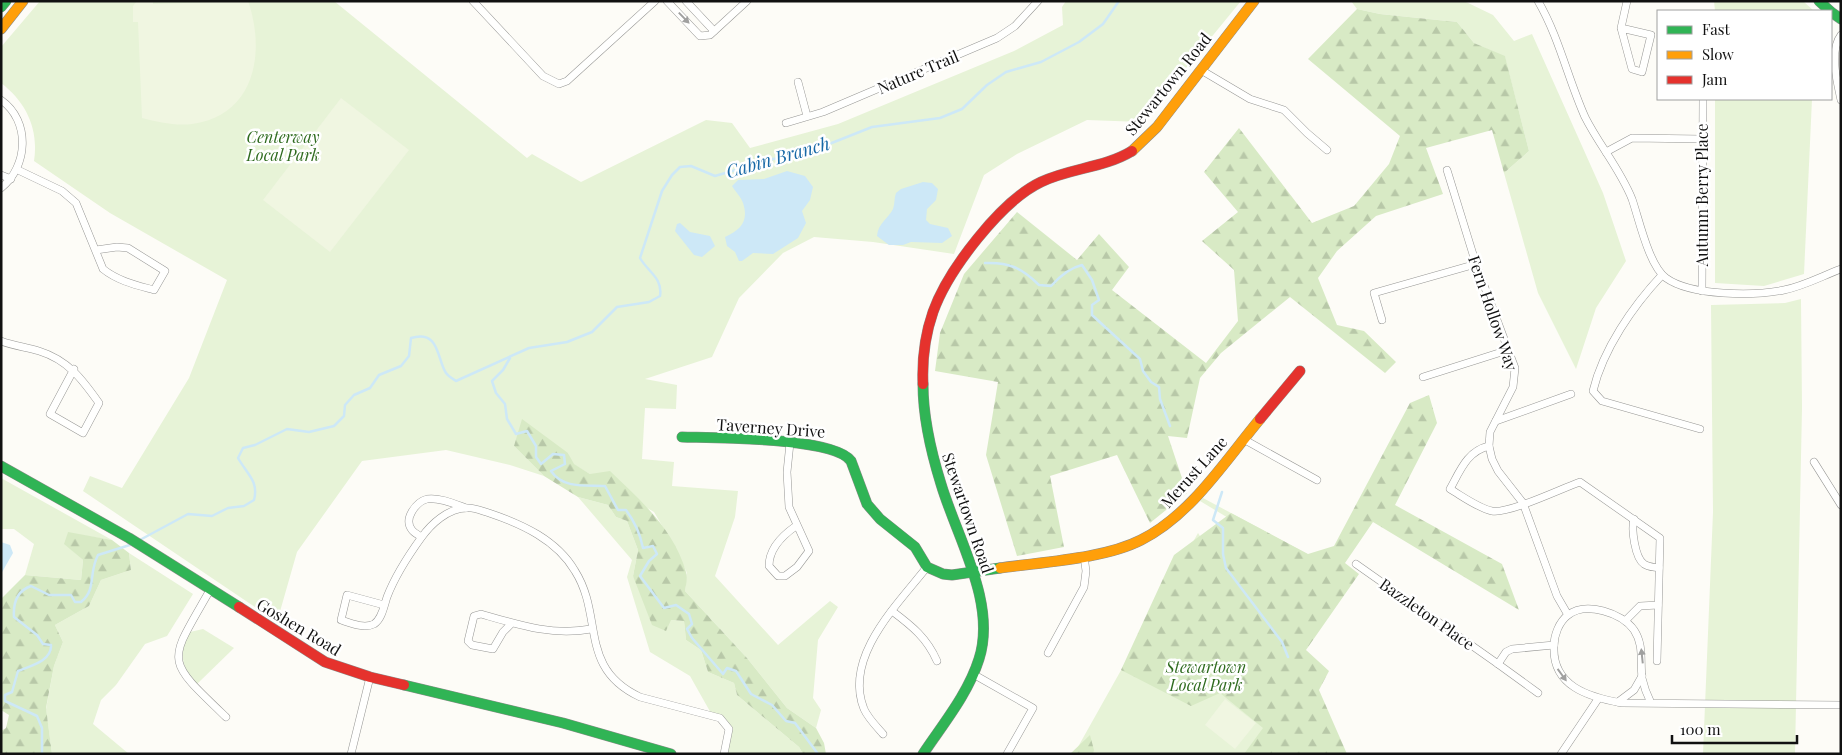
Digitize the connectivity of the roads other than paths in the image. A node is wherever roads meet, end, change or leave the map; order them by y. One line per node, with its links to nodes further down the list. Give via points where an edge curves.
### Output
1 (6, 1): 13 (street)
2 (23, 1): 16 (street)
3 (473, 1): 4 (street, via 542,76 559,84 567,81)
4 (655, 1)
5 (667, 1): 17 (street, one-way to 17, via 700,36)
6 (686, 1): 17 (street)
7 (746, 1): 17 (street)
8 (1038, 1): 24 (street, Nature Trail, via 1015,26 997,38)
9 (1254, 1): 19 (street, Stewartown Road)
10 (1538, 1): 28 (street, via 1549,20 1586,117)
11 (1627, 1): 15 (street)
12 (1819, 1): 14 (street)
13 (1, 7)
14 (1828, 10)
15 (1621, 28): 15 (street, via 1651,35 1642,72 1632,69)
16 (1, 29)
17 (714, 31)
18 (1841, 35): 23 (street, via 1836,50)
19 (1201, 70): 27 (street, via 1250,100 1284,110); 65 (street, Stewartown Road, via 1154,130 1133,150 1107,163 1067,172 1031,186 1015,198 980,237 946,286 933,312 923,352 923,409 943,494)
20 (798, 82): 24 (street)
21 (1, 100): 29 (street, via 11,109 22,138)
22 (1703, 100): 26 (street, Autumn Berry Place)
23 (1841, 100)
24 (807, 116): 25 (street, Nature Trail)
25 (786, 122)
26 (1702, 138): 28 (street, via 1632,138); 38 (street, Autumn Berry Place)
27 (1327, 150)
28 (1606, 152): 37 (street, via 1632,200 1651,256)
29 (18, 170): 32 (street); 34 (street, via 62,191 76,203)
30 (1447, 170): 35 (street, Fern Hollow Way)
31 (1, 175): 32 (street)
32 (11, 179): 33 (street)
33 (1, 188)
34 (96, 250): 34 (street, via 103,269 122,281 154,290 165,271 128,248)
35 (1476, 264): 39 (street, via 1374,293); 41 (street, Fern Hollow Way)
36 (1841, 269): 38 (street, via 1784,290 1751,293)
37 (1662, 274): 38 (street, via 1683,287); 47 (street, via 1629,314 1596,379 1593,392 1602,401)
38 (1702, 291)
39 (1382, 320)
40 (1, 341): 42 (street, via 60,358)
41 (1508, 350): 44 (street); 46 (street, Fern Hollow Way, via 1516,378)
42 (74, 369): 42 (street, via 99,402 83,433 50,414)
43 (1300, 371): 49 (street, Merust Lane)
44 (1424, 377)
45 (1571, 394): 46 (street)
46 (1496, 421): 51 (street, Fern Hollow Way, via 1490,432)
47 (1700, 429)
48 (682, 437): 50 (street, Taverney Drive)
49 (1245, 440): 54 (street); 61 (street, Merust Lane, via 1167,524 1120,549)
50 (790, 444): 59 (street, via 787,472 789,507); 63 (street, Taverney Drive, via 826,446 846,455 854,465 865,503 913,542)
51 (1489, 446): 55 (street, via 1498,470); 55 (street, via 1474,451 1466,459 1450,489 1490,510 1508,510)
52 (1814, 462): 56 (street)
53 (1, 466): 66 (street, Goshen Road, via 129,538)
54 (1317, 480)
55 (1523, 503): 58 (street, via 1580,482); 70 (street)
56 (1841, 505)
57 (467, 508): 60 (street, via 439,518); 60 (street, via 436,499 426,499 417,504 409,522 411,530); 73 (street, via 527,529 563,556 584,587)
58 (1634, 520): 64 (street, via 1660,538); 64 (street, via 1631,530 1640,560 1647,566)
59 (796, 526): 59 (street, via 808,544 807,556 785,576 778,576 769,566 773,550)
60 (421, 537): 67 (street, via 400,570)
61 (1084, 556): 65 (street, Merust Lane); 75 (street, via 1084,587)
62 (1356, 564): 78 (street, Bazzleton Place)
63 (927, 567): 65 (street, via 952,575); 69 (street)
64 (1659, 568): 68 (street)
65 (972, 571): 79 (street, Stewartown Road, via 981,596 984,619 983,643)
66 (210, 590): 81 (street, Goshen Road, via 325,662); 87 (street, via 178,646 177,659 189,682)
67 (384, 605): 67 (street, via 375,624 362,626 341,620 347,595)
68 (1658, 605): 71 (street, via 1640,606); 77 (street)
69 (892, 611): 76 (street, via 919,631); 88 (street, via 868,648 859,673 863,707)
70 (1568, 615): 71 (street, via 1594,610 1612,613); 74 (street, via 1558,628)
71 (1626, 620): 80 (street, one-way to 71, via 1640,640)
72 (512, 623): 72 (street, via 477,614 468,641 472,645 493,649); 73 (street, via 552,632)
73 (591, 629): 91 (street, via 605,668 629,692 725,722 729,729)
74 (1554, 644): 78 (street, via 1512,649); 83 (street, one-way to 83, via 1555,664 1563,679)
75 (1048, 653)
76 (937, 661)
77 (1657, 661)
78 (1498, 664): 82 (street, Bazzleton Place)
79 (973, 674): 92 (street, Stewartown Road); 93 (street, via 1033,708)
80 (1642, 676): 84 (street, via 1634,690); 85 (street)
81 (370, 677): 89 (street); 90 (street, Goshen Road, via 562,723)
82 (1538, 693)
83 (1598, 699): 84 (street); 94 (street)
84 (1618, 702): 85 (street)
85 (1651, 703): 86 (street)
86 (1841, 705)
87 (226, 717)
88 (882, 734)
89 (351, 754)
90 (671, 754)
91 (724, 754)
92 (923, 754)
93 (1007, 754)
94 (1561, 754)

